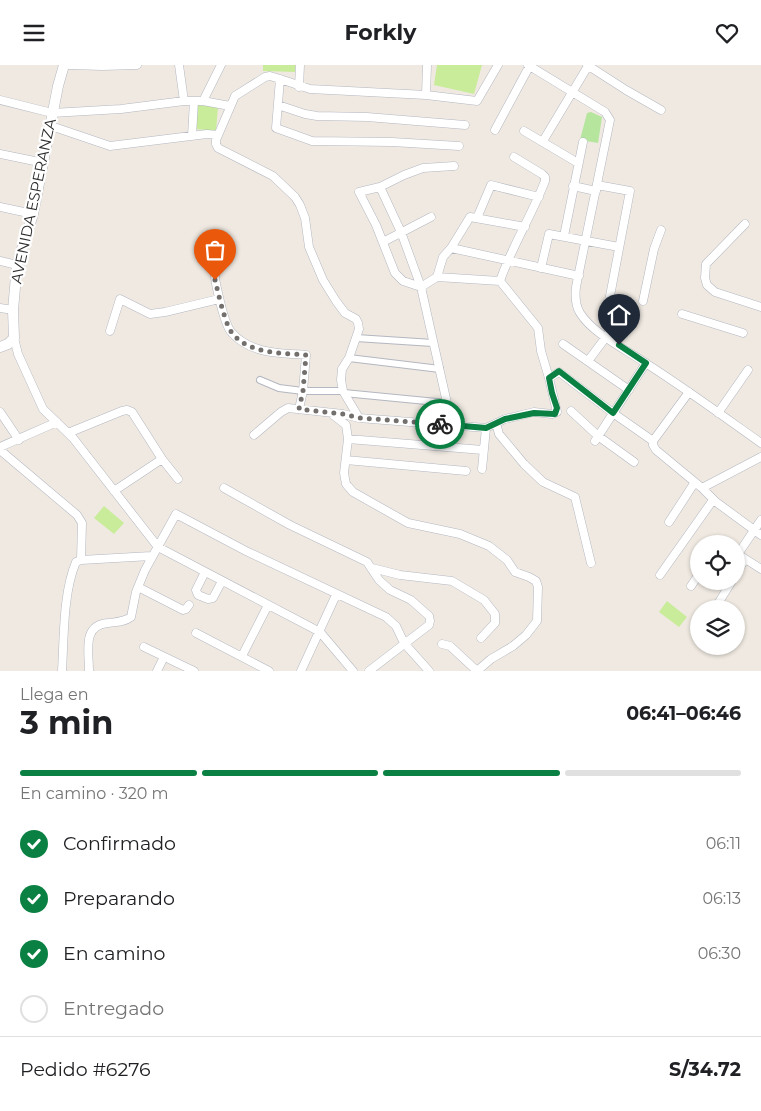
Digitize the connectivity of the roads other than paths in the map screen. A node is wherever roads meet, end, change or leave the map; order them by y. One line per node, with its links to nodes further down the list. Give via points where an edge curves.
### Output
1 (64, 65): 22 (street, AVENIDA ESPERANZA)
2 (69, 65): 3 (street)
3 (137, 65)
4 (179, 65): 16 (street)
5 (221, 65): 18 (street)
6 (300, 65): 12 (street)
7 (427, 65): 14 (street)
8 (498, 65): 14 (street, via 477,101)
9 (530, 65): 13 (street); 25 (street)
10 (587, 65): 13 (street); 21 (street)
11 (280, 79): 12 (street); 19 (street); 20 (street, via 265,77 235,96)
12 (299, 87): 14 (street)
13 (573, 91): 29 (street); 39 (street, via 605,112 610,120)
14 (426, 95)
15 (0, 100): 22 (street)
16 (184, 101): 17 (street); 22 (street)
17 (194, 101): 18 (street); 28 (street)
18 (203, 101): 20 (street)
19 (278, 105): 23 (street, via 317,116); 31 (street, via 276,127 312,141)
20 (230, 107): 27 (street)
21 (661, 110)
22 (52, 113): 24 (street, AVENIDA ESPERANZA)
23 (465, 125)
24 (51, 126): 28 (street, via 110,146); 34 (street, AVENIDA ESPERANZA)
25 (495, 129)
26 (524, 131): 29 (street)
27 (218, 135): 28 (street); 75 (street, via 218,148 273,176 295,197 305,218 309,247 323,280 345,313 358,323)
28 (192, 136)
29 (543, 141): 35 (street)
30 (583, 142): 35 (street)
31 (459, 146)
32 (0, 154): 34 (street)
33 (514, 157): 40 (street, via 545,177)
34 (44, 163): 42 (street, AVENIDA ESPERANZA)
35 (578, 163): 37 (street)
36 (454, 166): 38 (street, via 423,168)
37 (574, 186): 39 (street); 49 (street)
38 (380, 187): 48 (street); 51 (street, via 359,192)
39 (596, 189): 50 (street); 52 (street, via 630,191)
40 (539, 197): 44 (street, via 491,185); 46 (street)
41 (0, 207): 42 (street)
42 (33, 214): 57 (street, AVENIDA ESPERANZA)
43 (431, 217): 48 (street)
44 (477, 218): 46 (street); 53 (street, via 470,217)
45 (745, 224): 66 (street, via 706,264 705,278 715,292)
46 (525, 227): 56 (street)
47 (661, 230): 65 (street)
48 (401, 232): 51 (street); 62 (street)
49 (564, 236): 50 (street); 58 (street, via 549,233)
50 (586, 241): 52 (street); 59 (street)
51 (382, 242): 62 (street, via 395,273 403,281)
52 (619, 247): 63 (street)
53 (451, 248): 56 (street); 60 (street, via 443,257)
54 (221, 260): 64 (street, via 214,272)
55 (0, 261): 57 (street)
56 (507, 261): 58 (street); 61 (street)
57 (17, 265): 68 (street, AVENIDA ESPERANZA)
58 (541, 268): 59 (street)
59 (579, 276): 73 (street, via 576,304 586,321)
60 (437, 277): 61 (street); 62 (street)
61 (500, 281): 84 (street, via 538,328)
62 (421, 287): 76 (street)
63 (610, 296)
64 (219, 299): 71 (street, via 150,314 120,299); 87 (street, via 231,332 245,342 264,352 306,355)
65 (643, 301)
66 (761, 307)
67 (0, 308): 68 (street)
68 (13, 310): 74 (street, AVENIDA ESPERANZA)
69 (682, 314): 72 (street)
70 (618, 321): 73 (street)
71 (110, 331)
72 (743, 333)
73 (606, 337): 80 (street); 81 (street)
74 (14, 338): 78 (street); 98 (street, via 42,409)
75 (356, 338): 76 (street); 79 (street)
76 (433, 343): 82 (street)
77 (563, 344): 80 (street)
78 (0, 347)
79 (349, 358): 82 (street); 88 (street, via 342,369)
80 (588, 361): 86 (street)
81 (646, 363): 86 (street); 89 (street)
82 (440, 369): 90 (street)
83 (748, 370): 96 (street)
84 (549, 378): 95 (street, via 559,371); 99 (street, via 557,408 555,414 534,413)
85 (260, 380): 87 (street, via 279,388)
86 (629, 390): 95 (street)
87 (303, 391): 88 (street); 91 (street)
88 (344, 392): 90 (street); 97 (street)
89 (689, 392): 96 (street); 107 (street)
90 (448, 403): 100 (street)
91 (299, 409): 94 (street); 103 (street, via 288,408 281,412)
92 (571, 411): 104 (street)
93 (0, 412): 106 (street)
94 (330, 413): 97 (street); 105 (street, via 346,425)
95 (613, 413): 104 (street); 107 (street)
96 (718, 413): 108 (street)
97 (360, 418): 100 (street)
98 (57, 422): 102 (street); 106 (street)
99 (496, 423): 101 (street); 131 (street, via 499,434 543,482 575,497)
100 (446, 424): 101 (street)
101 (486, 428): 110 (street)
102 (68, 433): 112 (street, via 127,410 132,412); 121 (street)
103 (254, 435)
104 (597, 438): 114 (street)
105 (348, 439): 110 (street); 113 (street)
106 (19, 440): 109 (street)
107 (653, 441): 118 (street, via 656,450)
108 (760, 441)
109 (0, 448): 130 (street, via 77,515 82,523)
110 (482, 450): 115 (street)
111 (761, 457): 120 (street)
112 (162, 459): 117 (street); 121 (street)
113 (346, 460): 116 (street); 145 (street, via 346,485 353,492 408,523 460,534 489,546 507,560 515,572 536,581 537,621 513,646 477,671 450,647)
114 (634, 462)
115 (482, 469)
116 (466, 471)
117 (178, 479)
118 (696, 482): 120 (street); 124 (street)
119 (224, 487): 132 (street, via 290,525 367,562)
120 (702, 488): 122 (street)
121 (114, 491): 127 (street)
122 (713, 500): 125 (street); 135 (street)
123 (761, 520): 125 (street)
124 (669, 522)
125 (758, 533): 126 (street)
126 (745, 545)
127 (158, 547): 128 (street); 134 (street); 138 (street, via 176,514)
128 (151, 556): 130 (street); 137 (street)
129 (745, 559): 133 (street)
130 (81, 560): 149 (street, via 76,562 71,572 64,620)
131 (591, 563)
132 (372, 568): 143 (street, via 452,581 468,589 484,600 495,614 495,623); 144 (street, via 390,590 411,600 429,616 429,625)
133 (761, 569)
134 (205, 572): 136 (street); 136 (street, via 196,590 198,595 211,599)
135 (660, 575)
136 (222, 581): 140 (street)
137 (138, 587): 139 (street, via 183,610); 150 (street, via 131,617 125,621 103,623 94,627 89,635)
138 (336, 595): 141 (street); 144 (street, via 386,617 396,626)
139 (189, 605)
140 (268, 605): 141 (street); 147 (street)
141 (320, 632): 154 (street); 155 (street)
142 (196, 633): 147 (street)
143 (481, 638)
144 (404, 643): 156 (street); 157 (street)
145 (442, 644)
146 (144, 647): 148 (street)
147 (242, 656): 153 (street)
148 (164, 657): 151 (street); 152 (street)
149 (62, 671)
150 (88, 671)
151 (157, 671)
152 (194, 671)
153 (269, 671)
154 (302, 671)
155 (353, 671)
156 (369, 671)
157 (429, 671)

